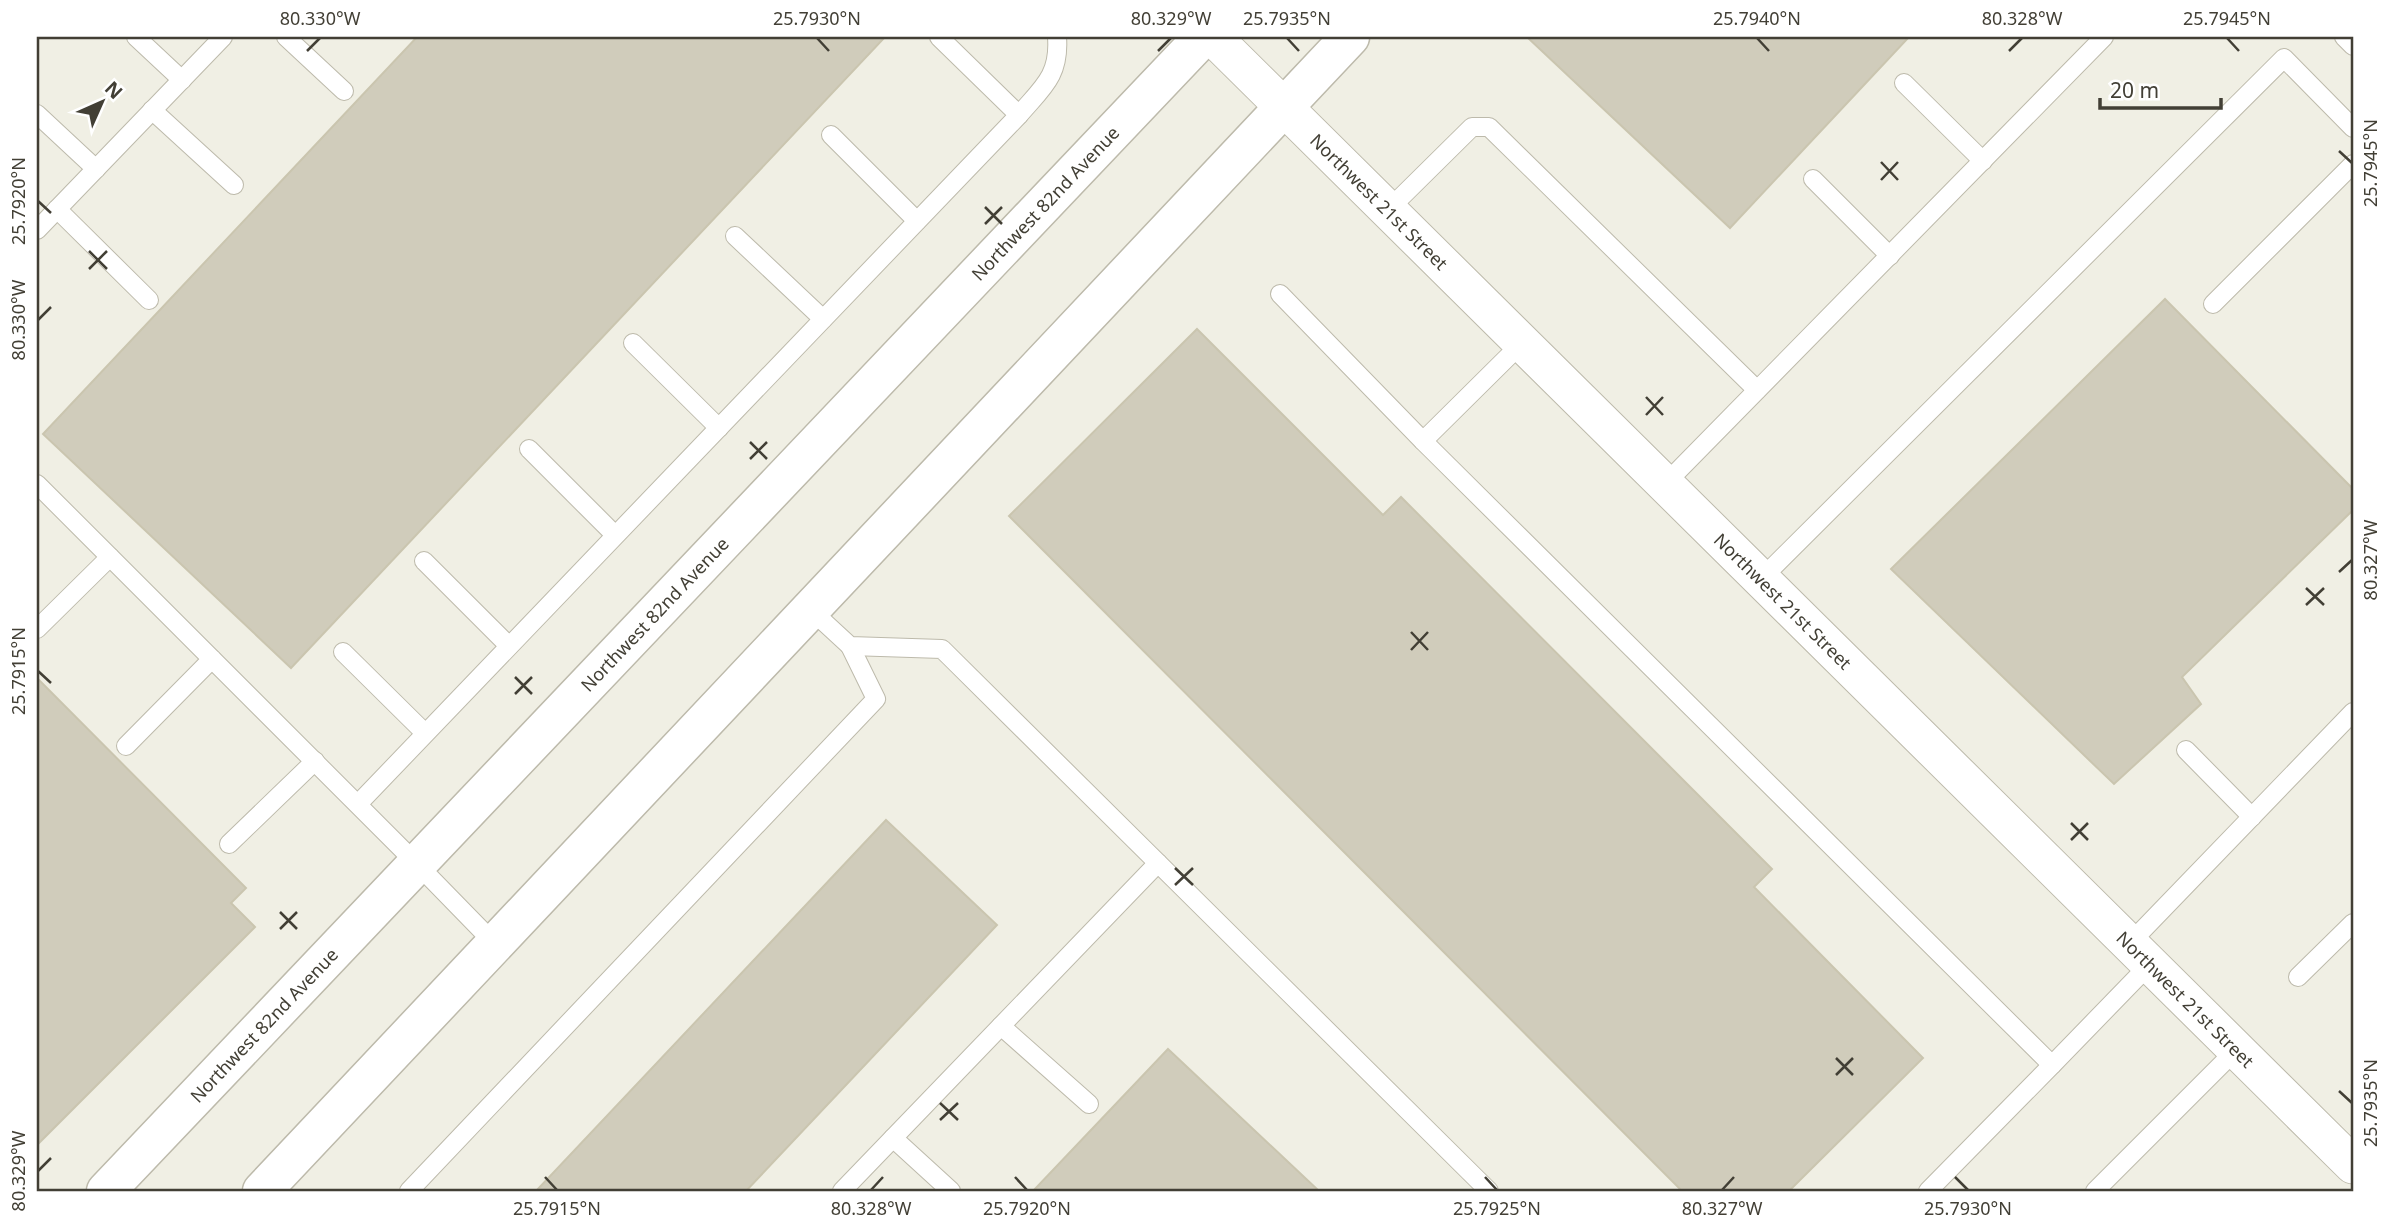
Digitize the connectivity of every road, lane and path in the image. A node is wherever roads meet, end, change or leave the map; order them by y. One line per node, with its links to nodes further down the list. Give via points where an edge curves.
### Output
1 (136, 37): 10 (lane)
2 (223, 37): 10 (lane)
3 (286, 37): 12 (lane)
4 (939, 37): 16 (lane)
5 (1057, 37): 16 (lane, via 1052,76)
6 (1203, 37): 60 (street, Northwest 82nd Avenue)
7 (1213, 37): 13 (street, Northwest 21st Street)
8 (1350, 37): 13 (street)
9 (2104, 37): 19 (lane)
10 (182, 80): 14 (lane)
11 (1904, 83): 19 (lane)
12 (344, 91)
13 (1285, 108): 25 (street, Northwest 21st Street); 46 (street)
14 (152, 110): 21 (lane); 23 (lane)
15 (37, 114): 21 (lane)
16 (1019, 115): 26 (lane)
17 (2353, 128): 45 (lane, via 2284,58)
18 (831, 135): 26 (lane)
19 (1983, 161): 29 (lane)
20 (2353, 164): 32 (lane)
21 (96, 170): 24 (lane)
22 (1813, 179): 29 (lane)
23 (234, 185)
24 (57, 209): 27 (lane); 31 (lane)
25 (1388, 210): 34 (street, Northwest 21st Street); 36 (lane, via 1472,127 1489,127)
26 (917, 221): 33 (lane)
27 (37, 230)
28 (735, 236): 33 (lane)
29 (1889, 256): 36 (lane)
30 (1280, 294): 38 (lane)
31 (149, 300)
32 (2213, 304)
33 (823, 319): 37 (lane)
34 (1523, 342): 38 (lane); 41 (street, Northwest 21st Street)
35 (633, 343): 37 (lane)
36 (1757, 390): 41 (lane)
37 (719, 428): 42 (lane)
38 (1423, 441): 68 (lane)
39 (528, 449): 42 (lane)
40 (37, 484): 43 (lane)
41 (1665, 484): 45 (street, Northwest 21st Street)
42 (615, 536): 48 (lane)
43 (110, 557): 47 (lane); 51 (lane)
44 (424, 561): 48 (lane)
45 (1761, 579): 64 (street, Northwest 21st Street)
46 (811, 610): 49 (lane); 63 (street)
47 (37, 629)
48 (509, 646): 53 (lane)
49 (850, 646): 61 (lane, via 942,649); 74 (lane, via 876,699)
50 (343, 652): 53 (lane)
51 (212, 659): 54 (lane); 56 (lane)
52 (2353, 712): 58 (lane)
53 (425, 733): 57 (lane)
54 (126, 746)
55 (2186, 750): 58 (lane)
56 (315, 761): 57 (lane); 59 (lane)
57 (358, 804): 60 (lane)
58 (2252, 817): 64 (lane)
59 (229, 844)
60 (416, 863): 63 (lane); 73 (street, Northwest 82nd Avenue)
61 (1158, 863): 66 (lane); 77 (lane)
62 (2353, 923): 65 (lane)
63 (496, 945): 72 (street)
64 (2141, 953): 67 (street, Northwest 21st Street); 68 (lane)
65 (2298, 977)
66 (1001, 1026): 69 (lane); 70 (lane)
67 (2237, 1049): 71 (street, Northwest 21st Street); 79 (lane)
68 (2052, 1065): 78 (lane)
69 (1089, 1104)
70 (893, 1138): 75 (lane); 76 (lane)
71 (2353, 1165)
72 (265, 1190)
73 (106, 1191)
74 (409, 1191)
75 (842, 1191)
76 (951, 1191)
77 (1489, 1191)
78 (1928, 1191)
79 (2095, 1191)

